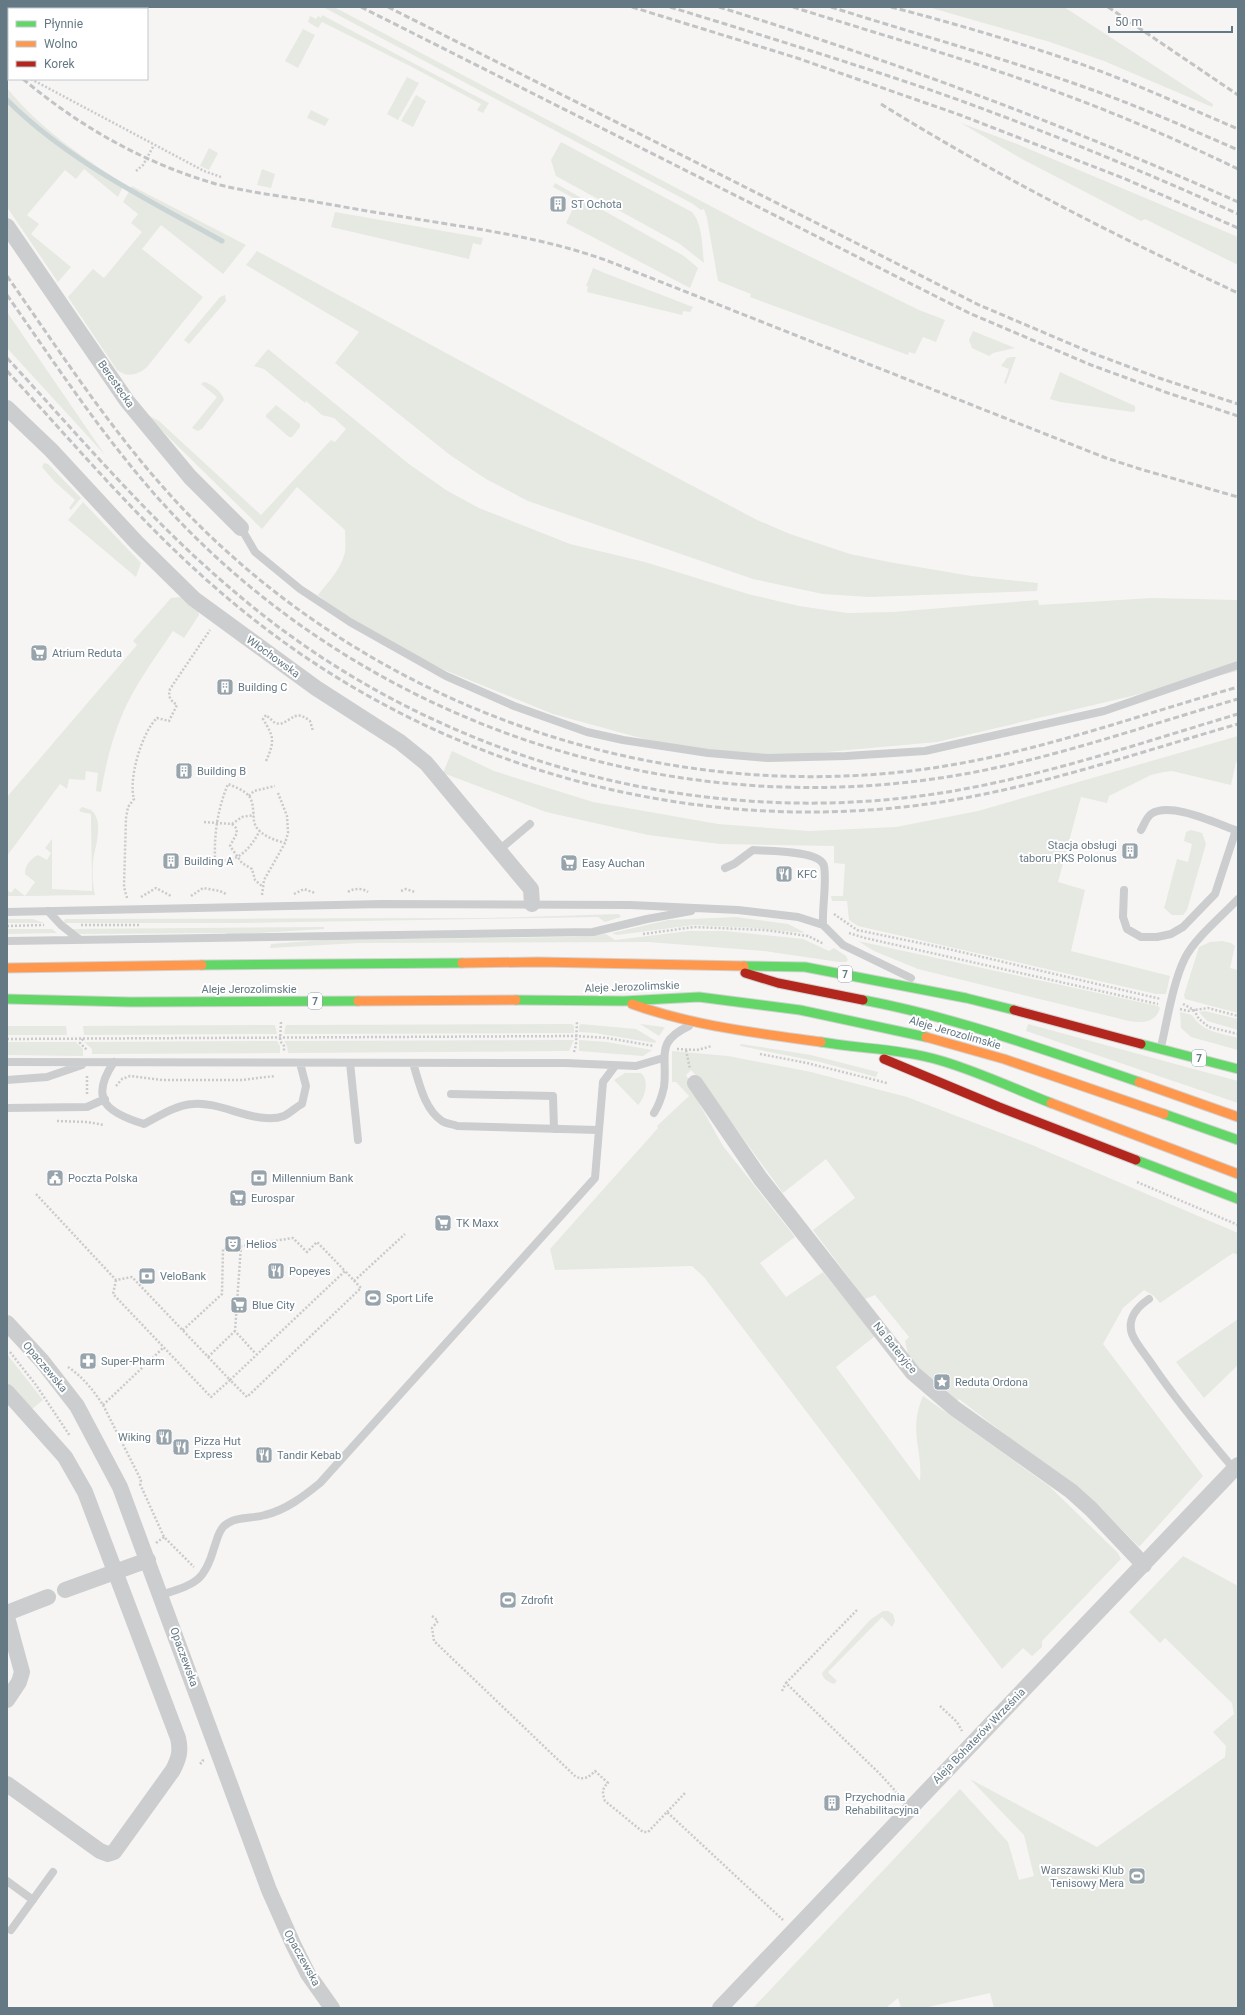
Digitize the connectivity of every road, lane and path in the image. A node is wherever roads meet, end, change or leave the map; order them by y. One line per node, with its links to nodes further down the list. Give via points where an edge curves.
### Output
1 (33, 80): 2 (path)
2 (154, 144): 3 (path, via 143,165); 4 (path, via 204,171)
3 (136, 171)
4 (221, 177)
5 (7, 226): 7 (street, Berestecka, via 127,401 190,477)
6 (7, 408): 24 (street, Włochowska, via 51,450 137,543 194,599 316,688 400,742 426,763)
7 (241, 528): 9 (lane, via 255,552 300,589 350,622 446,676 514,706 587,732 708,753 768,758 925,751 1104,711)
8 (209, 632): 30 (path, via 170,689 168,694 176,705 169,721 157,718 147,729 135,769 132,786 134,799 128,807 126,818 124,887)
9 (1238, 665)
10 (313, 731): 11 (path, via 310,721 299,715 280,724 266,715 263,719 273,742)
11 (266, 761)
12 (275, 786): 14 (path, via 254,791)
13 (278, 793): 23 (path, via 286,816 288,833)
14 (249, 796): 15 (path); 17 (path, via 228,784)
15 (254, 815): 18 (path, via 242,817); 20 (path, via 254,822)
16 (204, 822): 17 (path)
17 (217, 823): 18 (path); 25 (path, via 215,859 224,861)
18 (232, 824): 25 (path, via 237,833 230,846)
19 (530, 824): 24 (lane)
20 (260, 830): 23 (path, via 273,840); 25 (path, via 250,846)
21 (1141, 830): 22 (lane, via 1152,814 1163,810 1178,810)
22 (1237, 830): 28 (lane, via 1215,894 1183,927 1171,934 1142,938 1127,929 1123,917)
23 (285, 843): 27 (path, via 268,871)
24 (499, 850): 36 (street, Włochowska, via 532,889)
25 (238, 858): 27 (path, via 252,869 255,880)
26 (725, 868): 43 (lane, via 753,850 819,858 824,865)
27 (264, 887): 35 (path)
28 (1124, 890)
29 (227, 894): 33 (path, via 203,888)
30 (127, 898)
31 (139, 898): 32 (path, via 156,888)
32 (174, 898)
33 (187, 898)
34 (1238, 899): 54 (lane, via 1185,958)
35 (263, 900)
36 (532, 904): 37 (lane); 40 (lane, via 374,904)
37 (710, 908): 43 (lane, via 798,917); 47 (lane, via 593,932)
38 (831, 911): 54 (path, via 857,930 951,950)
39 (7, 912): 40 (lane)
40 (48, 912): 41 (lane)
41 (60, 925): 42 (path); 44 (path); 47 (lane)
42 (147, 925)
43 (823, 925): 46 (lane)
44 (7, 926)
45 (639, 934): 46 (path, via 694,927 765,930 808,936 829,947)
46 (837, 939): 51 (lane, via 843,945 903,975); 54 (path, via 844,931 865,938)
47 (80, 940): 48 (lane)
48 (7, 941)
49 (722, 966): 50 (main road, Aleje Jerozolimskie / 7, via 538,962); 51 (main road, Aleje Jerozolimskie / 7, via 805,967); 89 (main road, Aleje Jerozolimskie, via 778,983 891,1006 974,1027)
50 (7, 968)
51 (966, 998): 67 (main road, Aleje Jerozolimskie / 7)
52 (7, 999): 53 (main road, Aleje Jerozolimskie / 7, via 131,1002)
53 (624, 1001): 58 (main road, 7, via 666,1016); 94 (main road, Aleje Jerozolimskie, via 699,997 800,1010 886,1027 1004,1059)
54 (1171, 1004): 55 (path); 55 (path, via 1188,1012); 67 (lane)
55 (1194, 1010): 56 (path, via 1208,1008); 59 (path, via 1199,1019 1209,1027)
56 (1238, 1016)
57 (281, 1022): 60 (path)
58 (699, 1023): 66 (main road, 7); 69 (lane, via 679,1030 671,1037)
59 (1238, 1034)
60 (281, 1037): 62 (path); 64 (path, via 577,1036); 73 (path)
61 (7, 1039): 62 (path)
62 (84, 1039): 72 (path, via 80,1043 87,1049)
63 (714, 1045): 65 (path, via 696,1050)
64 (654, 1046)
65 (673, 1048)
66 (857, 1048): 95 (main road, 7, via 890,1050 942,1062); 98 (main road)
67 (1160, 1048): 78 (main road, Aleje Jerozolimskie / 7)
68 (752, 1053): 82 (path, via 813,1064)
69 (663, 1058): 77 (lane, via 636,1066); 88 (lane, via 664,1086 660,1103)
70 (7, 1062): 72 (lane)
71 (114, 1062): 72 (lane); 73 (lane); 85 (lane, via 103,1083 102,1093)
72 (88, 1063): 80 (lane, via 47,1077); 86 (path)
73 (284, 1063): 74 (lane)
74 (300, 1063): 75 (lane); 85 (lane, via 306,1086 302,1104 284,1116 270,1118 215,1106 192,1104 144,1124 117,1114 108,1108)
75 (350, 1063): 76 (lane); 93 (lane)
76 (413, 1063): 77 (lane, via 564,1063); 91 (lane, via 428,1105 442,1121 457,1126)
77 (615, 1066): 92 (lane, via 603,1082)
78 (1238, 1069)
79 (282, 1074): 83 (path, via 242,1080 162,1080 130,1076 122,1080)
80 (7, 1080)
81 (695, 1083): 120 (street, Na Bateryjce, via 760,1178 913,1373 954,1408 1070,1491 1091,1509)
82 (889, 1083)
83 (114, 1091)
84 (451, 1094): 91 (lane, via 553,1096)
85 (105, 1099): 86 (lane)
86 (87, 1107): 87 (lane); 90 (path, via 87,1122)
87 (7, 1108)
88 (654, 1113)
89 (1238, 1117)
90 (104, 1125)
91 (554, 1129): 92 (lane)
92 (598, 1130): 124 (lane, via 595,1178 320,1483 296,1501 266,1515 234,1520 226,1525 219,1532 209,1567 202,1576 189,1585)
93 (358, 1140)
94 (1238, 1140)
95 (1238, 1174)
96 (1130, 1179): 99 (path)
97 (36, 1194): 103 (path)
98 (1238, 1199)
99 (1238, 1225)
100 (405, 1234): 104 (path)
101 (241, 1246): 102 (path, via 293,1238 307,1252 317,1242); 107 (path, via 223,1248 222,1294); 108 (path)
102 (345, 1271): 104 (path); 110 (path)
103 (116, 1280): 107 (path, via 132,1277); 109 (path, via 113,1294)
104 (354, 1281): 113 (path, via 361,1288 247,1397)
105 (1149, 1299): 116 (lane, via 1134,1312 1131,1321 1132,1334 1175,1398)
106 (7, 1323): 119 (street, Opaczewska, via 77,1406 120,1487)
107 (182, 1331): 111 (path)
108 (235, 1331): 110 (path); 111 (path)
109 (163, 1348): 113 (path, via 211,1398); 115 (path)
110 (256, 1354): 113 (path)
111 (208, 1357): 113 (path)
112 (64, 1364): 115 (path, via 76,1372)
113 (230, 1380)
114 (7, 1392): 122 (street, via 72,1467 93,1510)
115 (103, 1405): 117 (path, via 141,1480 140,1484)
116 (1236, 1467): 120 (street, Aleja Bohaterów Września)
117 (164, 1537): 118 (path); 121 (path)
118 (154, 1544)
119 (148, 1560): 122 (street); 124 (street, Opaczewska)
120 (1144, 1565): 147 (street, Aleja Bohaterów Września)
121 (195, 1568)
122 (116, 1572): 123 (street); 137 (street, via 178,1738 179,1757 173,1770 114,1852 108,1854 100,1851)
123 (65, 1590)
124 (161, 1595): 146 (street, Opaczewska, via 270,1890 308,1974)
125 (48, 1597): 127 (street)
126 (857, 1610): 130 (path)
127 (7, 1613)
128 (432, 1616): 140 (path, via 438,1621 432,1628 434,1641 576,1777 588,1778 595,1771 608,1783 604,1786 602,1794 605,1801 643,1832 648,1832)
129 (7, 1617): 132 (street, via 22,1672 19,1682)
130 (786, 1683): 131 (path); 139 (path, via 880,1774)
131 (782, 1691)
132 (7, 1700)
133 (940, 1706): 134 (path, via 957,1722)
134 (963, 1734)
135 (201, 1756): 136 (path, via 203,1760)
136 (200, 1764)
137 (7, 1784)
138 (685, 1793): 140 (path)
139 (903, 1800)
140 (667, 1812): 144 (path)
141 (53, 1872): 143 (lane)
142 (7, 1882): 143 (lane)
143 (33, 1900): 145 (lane)
144 (786, 1923)
145 (11, 1930)
146 (332, 2008)
147 (720, 2008)

